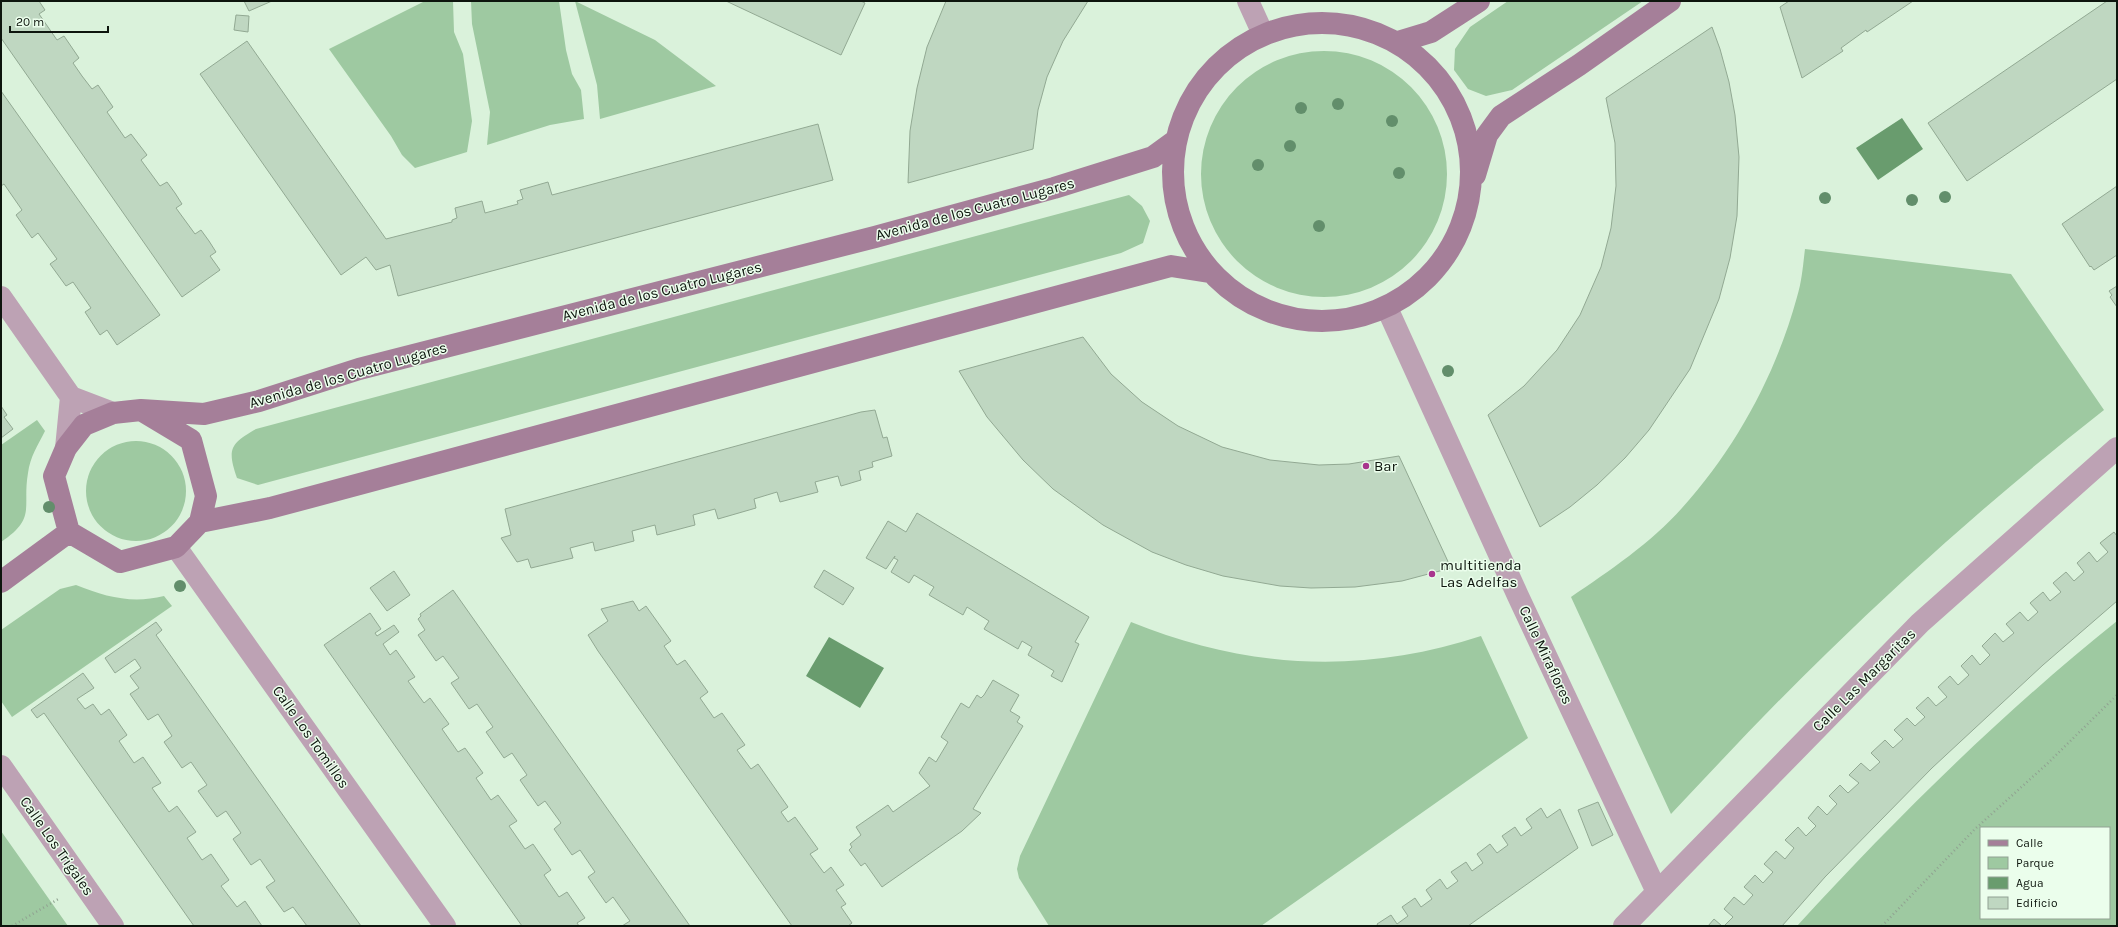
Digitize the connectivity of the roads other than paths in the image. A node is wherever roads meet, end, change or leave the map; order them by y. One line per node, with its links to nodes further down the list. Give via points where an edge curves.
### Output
1 (1248, 1): 4 (street)
2 (1479, 1): 5 (main road, via 1431,32)
3 (1670, 1): 7 (main road, via 1501,116 1487,135)
4 (1263, 34): 5 (main road, via 1308,23 1355,25); 6 (main road, via 1223,60 1193,96)
5 (1398, 42): 7 (main road, via 1441,79 1448,92 1467,129)
6 (1175, 141): 8 (main road, via 1176,211); 12 (main road, Avenida de los Cuatro Lugares, via 1153,157 1054,188 359,369 259,400 204,414)
7 (1472, 186): 10 (main road, via 1446,258)
8 (1209, 272): 10 (main road, via 1261,310 1324,324); 16 (main road, via 1171,266 270,508)
9 (1, 297): 11 (street)
10 (1387, 308): 21 (street, Calle Miraflores)
11 (71, 397): 13 (street); 14 (street)
12 (141, 410): 13 (main road, Avenida de los Cuatro Lugares); 16 (main road, via 191,440 206,496)
13 (113, 413): 14 (main road, Avenida de los Cuatro Lugares, via 84,425)
14 (66, 448): 17 (main road, Avenida de los Cuatro Lugares, via 54,476)
15 (2117, 448): 21 (street, Calle Las Margaritas, via 1920,623)
16 (200, 522): 18 (main road)
17 (69, 532): 18 (main road, via 120,562); 19 (main road)
18 (176, 547): 23 (street, Calle Los Tomillos)
19 (1, 582)
20 (1, 766): 22 (street, Calle Los Trigales)
21 (1657, 892): 24 (street, Calle Las Margaritas)
22 (113, 926)
23 (445, 926)
24 (1624, 926)

